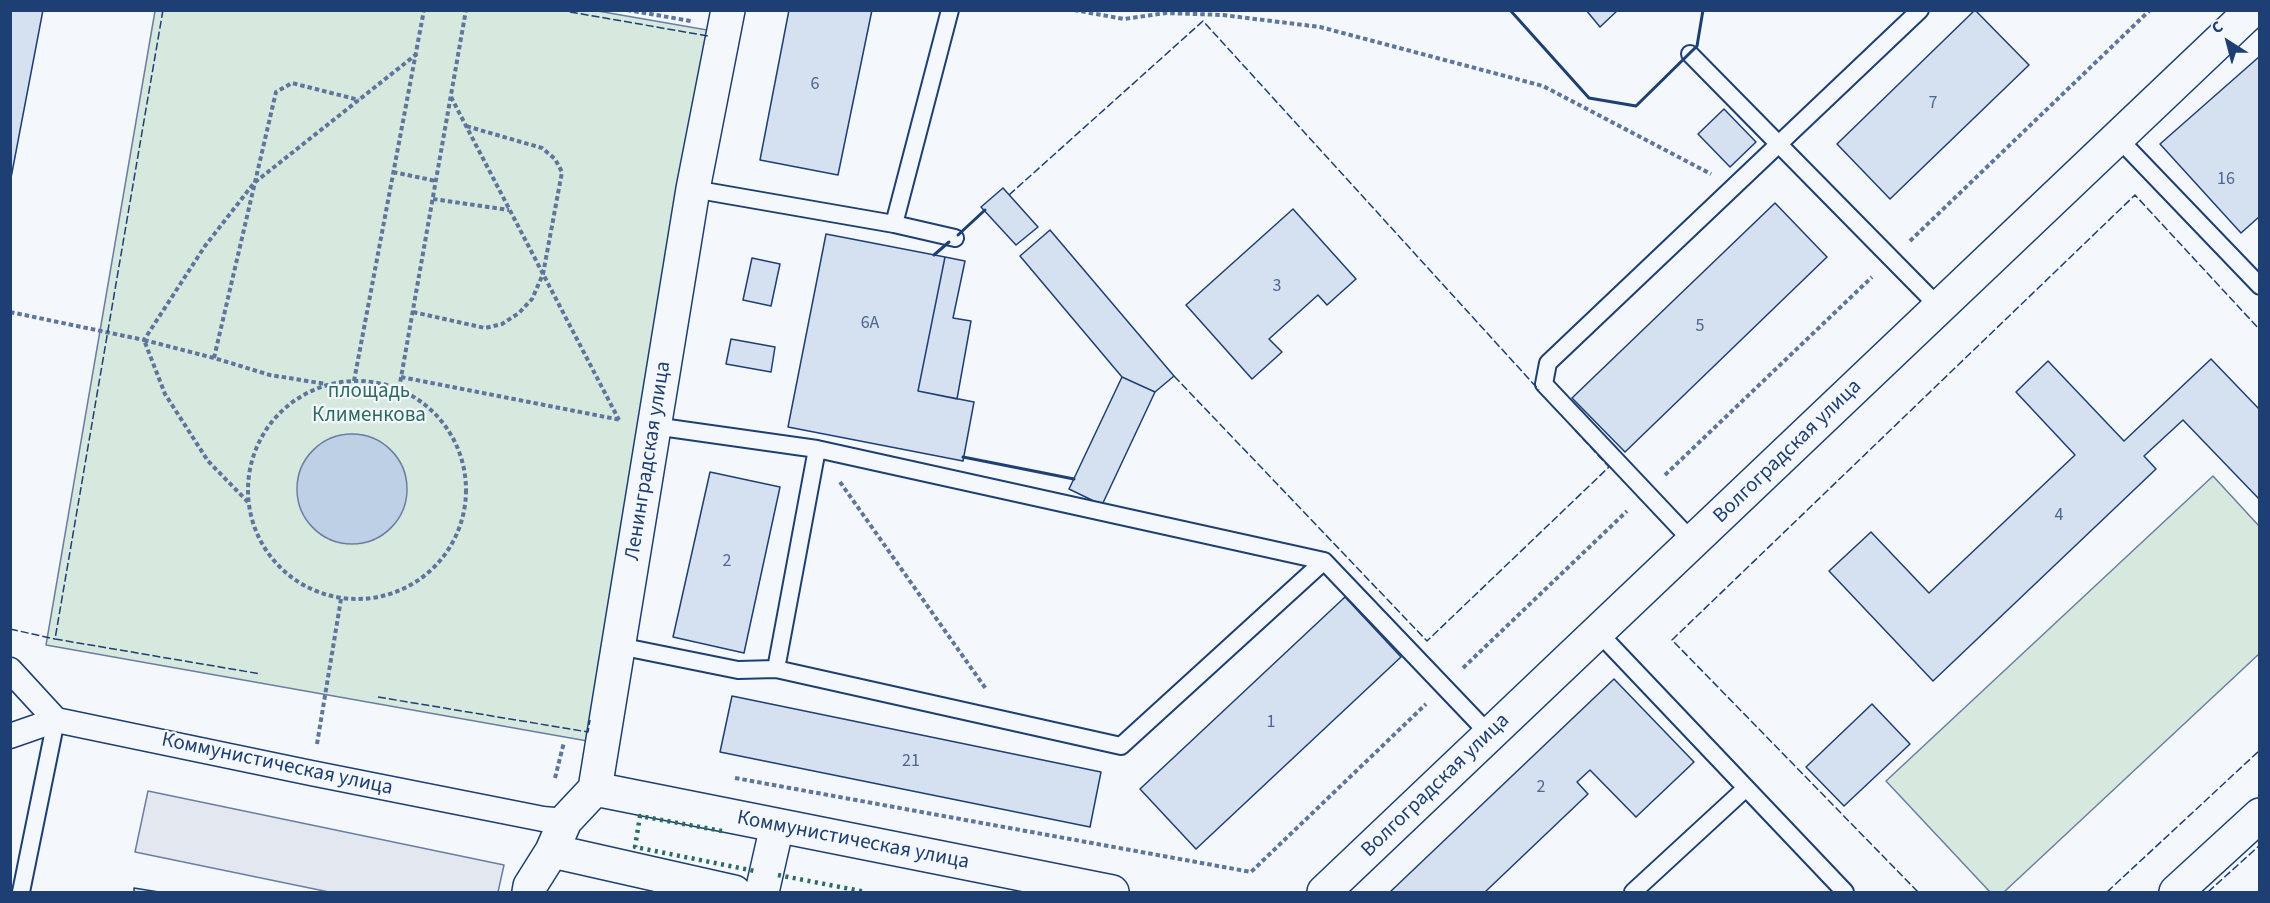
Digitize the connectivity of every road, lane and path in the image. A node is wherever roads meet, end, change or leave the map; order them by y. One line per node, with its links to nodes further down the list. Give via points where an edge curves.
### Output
1 (424, 10): 9 (path)
2 (466, 10): 11 (path)
3 (950, 10): 23 (lane)
4 (1074, 10): 19 (path, via 1124,19 1166,13 1223,15 1320,27 1544,87)
5 (1920, 10): 15 (lane)
6 (2150, 10): 25 (path)
7 (2252, 10): 14 (street, Волгоградская улица)
8 (720, 12): 20 (street, Ленинградская улица)
9 (418, 53): 12 (path); 16 (path)
10 (1690, 54): 15 (lane)
11 (451, 97): 13 (path); 17 (path)
12 (359, 100): 18 (path); 18 (path, via 292,83 276,92)
13 (466, 126): 22 (path); 26 (path, via 542,148 562,172)
14 (2118, 138): 27 (lane); 28 (street, Волгоградская улица)
15 (1780, 145): 19 (lane); 25 (lane)
16 (393, 172): 17 (path); 34 (path)
17 (436, 181): 21 (path)
18 (254, 183): 31 (path, via 205,246); 32 (path)
19 (1735, 186): 40 (lane, via 1548,363 1544,384)
20 (693, 189): 23 (lane); 38 (street, Ленинградская улица)
21 (433, 199): 22 (path); 30 (path)
22 (510, 210): 26 (path)
23 (894, 224): 24 (lane)
24 (955, 238)
25 (1892, 258): 28 (lane); 40 (path)
26 (543, 274): 30 (path, via 532,299 519,314 501,324 486,328); 37 (path)
27 (2259, 286)
28 (1940, 308): 42 (street, Волгоградская улица)
29 (10, 312): 31 (path)
30 (413, 312): 33 (path)
31 (144, 340): 32 (path); 41 (path, via 165,394 208,461)
32 (214, 358): 35 (path, via 270,375)
33 (401, 377): 36 (path); 37 (path)
34 (354, 381): 35 (path); 36 (path, via 377,382)
35 (327, 385): 41 (path, via 292,402 266,429 250,464)
36 (399, 389): 44 (path, via 429,407 452,434 465,467 466,502 457,536 437,565 410,587 376,599)
37 (620, 420): 38 (path)
38 (654, 426): 39 (lane); 46 (street, Ленинградская улица)
39 (817, 449): 43 (lane); 47 (lane); 51 (path)
40 (1646, 493): 42 (lane); 49 (path)
41 (248, 502): 44 (path, via 257,537 277,567 307,588)
42 (1693, 542): 45 (street, Волгоградская улица)
43 (1324, 561): 49 (lane); 51 (lane, via 1121,746)
44 (341, 599): 56 (path)
45 (1598, 632): 52 (street, Волгоградская улица); 58 (lane)
46 (619, 646): 47 (lane, via 738,670); 55 (street, Ленинградская улица)
47 (776, 669): 51 (lane)
48 (10, 670): 50 (street)
49 (1444, 686): 52 (lane); 57 (path, via 1251,872)
50 (56, 720): 53 (street); 56 (street, Коммунистическая улица); 65 (lane)
51 (1009, 721)
52 (1490, 735): 69 (street, Волгоградская улица)
53 (10, 736)
54 (564, 742): 55 (path)
55 (602, 754): 59 (street, Ленинградская улица)
56 (311, 773): 61 (street, Коммунистическая улица, via 543,819)
57 (731, 777)
58 (1746, 788): 70 (lane); 71 (lane)
59 (596, 789): 61 (street); 62 (street, Коммунистическая улица)
60 (2259, 815): 72 (street)
61 (565, 820): 63 (street)
62 (777, 826): 64 (street, Коммунистическая улица); 68 (street)
63 (552, 851): 66 (street); 67 (street)
64 (1099, 891)
65 (21, 892)
66 (529, 892)
67 (734, 892)
68 (762, 892)
69 (1324, 892)
70 (1634, 892)
71 (1845, 892)
72 (2176, 892)

